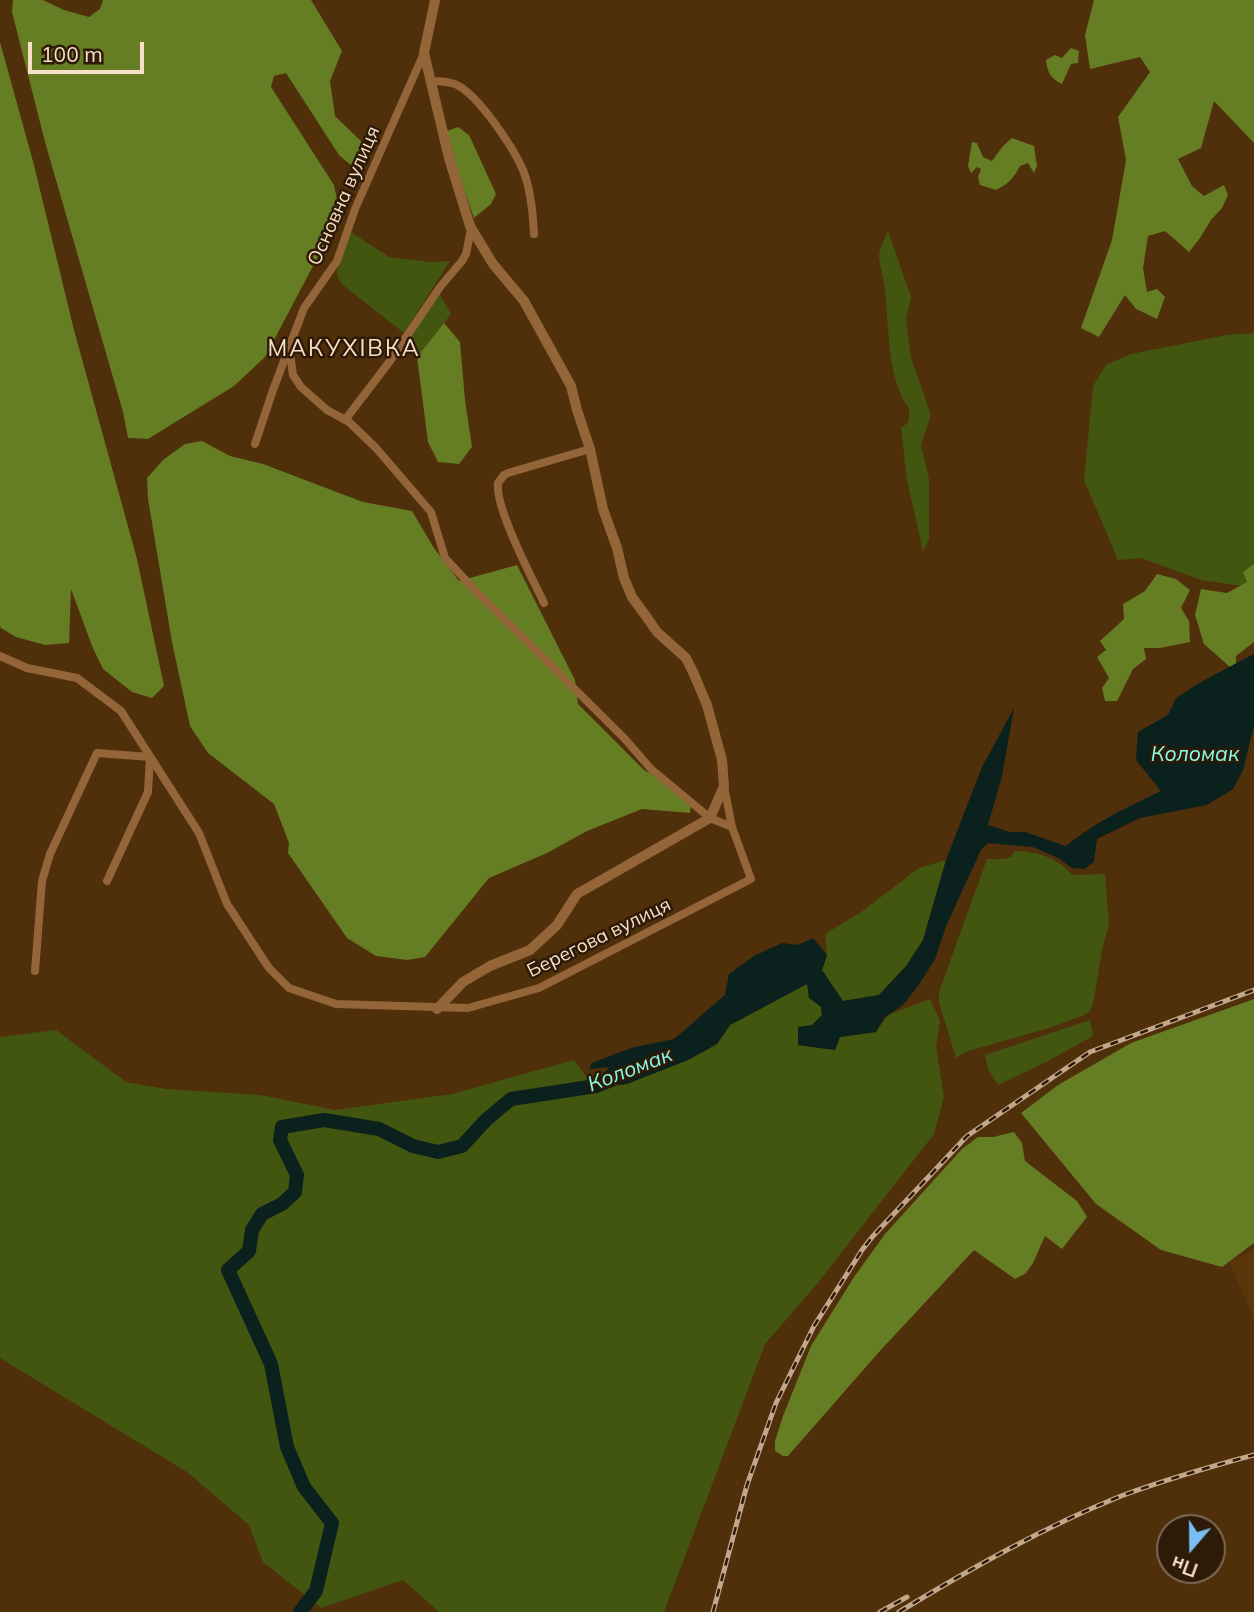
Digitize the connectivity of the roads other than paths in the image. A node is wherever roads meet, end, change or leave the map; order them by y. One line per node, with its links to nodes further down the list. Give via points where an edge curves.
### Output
1 (435, 0): 2 (street)
2 (424, 53): 3 (street); 6 (street, Основна вулиця, via 337,261 304,308)
3 (430, 81): 4 (street); 5 (street, via 449,82 465,90 503,135 528,185)
4 (471, 228): 7 (street, via 466,254); 9 (street, via 524,301 571,386)
5 (534, 234)
6 (289, 347): 7 (street, via 293,375 301,387); 8 (street, Основна вулиця)
7 (345, 420): 14 (street, via 430,512 444,558 651,769)
8 (255, 444)
9 (590, 449): 10 (street, via 504,475 498,483 510,529); 13 (street, via 628,587 657,632 686,658 693,672 722,760)
10 (544, 603)
11 (0, 656): 12 (street, Берегова вулиця, via 27,668 77,678 121,711)
12 (150, 757): 16 (street, via 148,792); 17 (street, via 97,753 42,881); 18 (street, Берегова вулиця, via 198,833 227,904 269,968 289,988 336,1004)
13 (724, 786): 14 (street); 15 (street)
14 (710, 818): 15 (street); 18 (street, via 577,894 557,925 530,950 463,982)
15 (732, 827): 18 (street, Берегова вулиця, via 751,879 539,988 468,1009)
16 (107, 881)
17 (35, 971)
18 (437, 1009)

